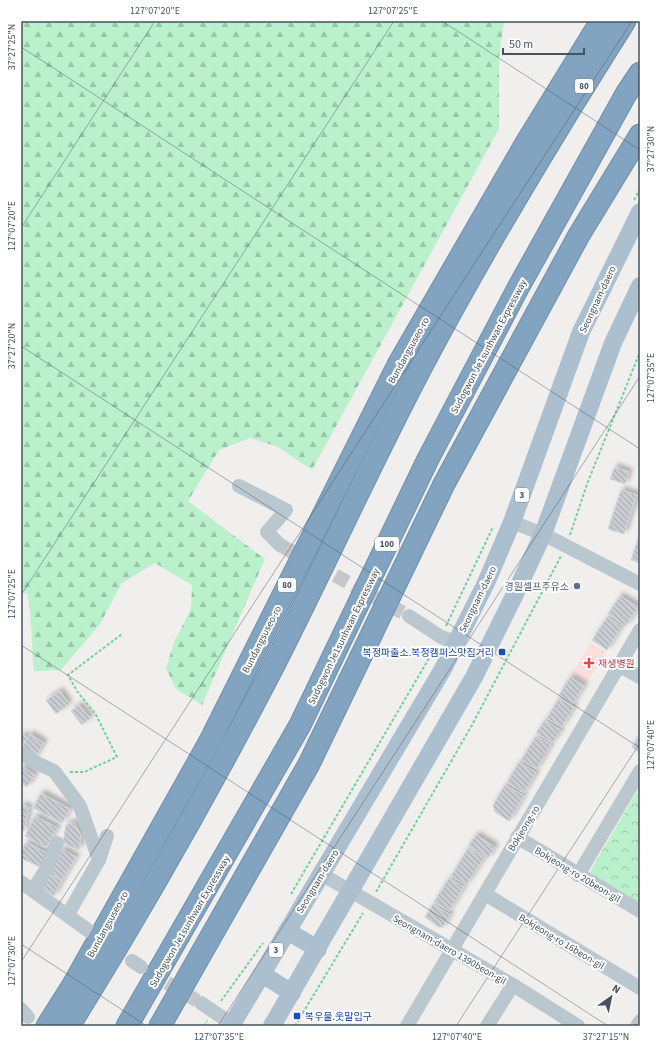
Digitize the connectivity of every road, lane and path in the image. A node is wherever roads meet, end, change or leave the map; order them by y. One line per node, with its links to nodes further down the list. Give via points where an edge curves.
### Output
1 (601, 21): 5 (highway, 80)
2 (625, 21): 5 (highway, 80)
3 (640, 73): 50 (highway, Sudogwon Je1sunhwan Expressway / 100, via 518,288 428,459 300,726)
4 (640, 135): 54 (highway, 100, via 579,235 444,484 309,764)
5 (534, 147): 48 (highway, Bundangsuseo-ro / 80, via 399,363 210,740 73,985); 53 (highway, Bundangsuseo-ro / 80, via 422,364 258,695 192,817)
6 (640, 189): 7 (path)
7 (635, 209): 10 (main road, Seongnam-daero / 3, via 581,332)
8 (640, 286): 12 (main road, via 613,343)
9 (239, 486): 13 (street, via 286,510 267,532)
10 (512, 522): 12 (street); 18 (main road, Seongnam-daero / 3, via 486,583)
11 (494, 525): 18 (path)
12 (543, 534): 14 (street); 32 (main road, via 474,677)
13 (280, 545)
14 (640, 584)
15 (409, 616): 18 (street)
16 (640, 630): 19 (street, Bokjeong-ro)
17 (122, 634): 22 (path, via 68,675 96,715 117,757 84,772)
18 (448, 639): 28 (main road, Seongnam-daero / 3, via 443,669); 34 (path)
19 (620, 666): 20 (street); 25 (street, Bokjeong-ro)
20 (640, 677)
21 (21, 753): 22 (street)
22 (54, 771): 27 (street, via 80,806)
23 (640, 771): 29 (street)
24 (107, 836): 27 (street)
25 (517, 837): 29 (street, Bokjeong-ro 20beon-gil); 33 (street, Bokjeong-ro)
26 (57, 842): 31 (street, via 48,866)
27 (99, 860): 36 (street)
28 (320, 874): 32 (street, Seongnam-daero 1390beon-gil); 38 (main road, Seongnam-daero / 3)
29 (578, 875): 35 (street, Bokjeong-ro 20beon-gil)
30 (21, 882): 31 (street)
31 (33, 890): 36 (street)
32 (350, 892): 40 (main road); 41 (street, Seongnam-daero 1390beon-gil)
33 (485, 894): 41 (street, Bokjeong-ro); 44 (street, Bokjeong-ro 16beon-gil)
34 (288, 900)
35 (640, 911)
36 (68, 914): 37 (street)
37 (89, 931)
38 (287, 931): 40 (main road); 42 (main road, Seongnam-daero / 3)
39 (265, 939): 47 (path)
40 (318, 949): 45 (main road)
41 (452, 951): 43 (street, Seongnam-daero 1390beon-gil); 57 (street, Bokjeong-ro)
42 (262, 974): 45 (main road); 52 (main road, Seongnam-daero / 3)
43 (513, 985): 51 (street, Seongnam-daero 1390beon-gil); 58 (street)
44 (640, 988)
45 (292, 993): 56 (main road)
46 (201, 1003): 47 (street)
47 (213, 1011): 52 (street); 55 (path)
48 (32, 1017)
49 (640, 1021): 59 (street)
50 (129, 1022)
51 (570, 1023)
52 (232, 1025)
53 (69, 1026)
54 (160, 1026)
55 (204, 1026)
56 (272, 1026)
57 (407, 1026)
58 (487, 1026)
59 (637, 1026)

